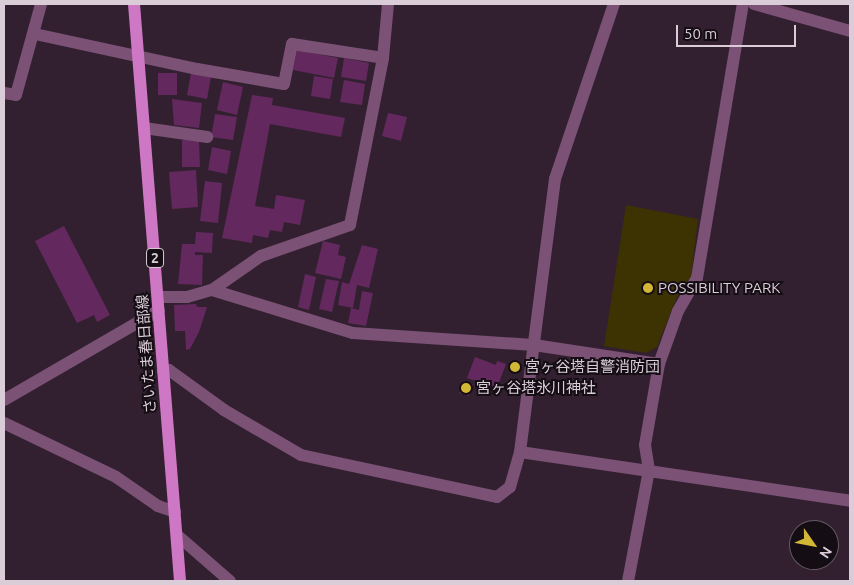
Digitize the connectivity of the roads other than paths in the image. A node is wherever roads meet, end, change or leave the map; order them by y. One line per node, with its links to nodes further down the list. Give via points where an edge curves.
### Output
1 (41, 4): 8 (street)
2 (134, 4): 9 (main road, さいたま春日部線 / 2)
3 (388, 4): 10 (street)
4 (614, 4): 16 (street, via 555,179)
5 (743, 4): 17 (street, via 697,278 678,311)
6 (754, 4): 7 (street)
7 (850, 31)
8 (35, 34): 9 (street); 11 (street, via 16,95)
9 (139, 57): 10 (street, via 284,84 292,44); 12 (main road, さいたま春日部線 / 2)
10 (383, 58): 14 (street, via 350,225 261,256)
11 (4, 93)
12 (144, 128): 13 (street); 15 (main road, さいたま春日部線 / 2)
13 (207, 137)
14 (212, 290): 15 (street); 16 (street, via 353,333)
15 (158, 303): 18 (main road, さいたま春日部線 / 2); 19 (street)
16 (534, 345): 17 (street); 21 (street)
17 (658, 364): 22 (street, via 645,445)
18 (163, 371): 21 (street, via 169,370 224,410 301,455 497,496 510,487); 24 (main road, さいたま春日部線 / 2)
19 (4, 400)
20 (4, 422): 24 (street, via 116,477 158,506)
21 (520, 452): 22 (street)
22 (649, 470): 23 (street); 28 (street)
23 (850, 501)
24 (175, 512): 25 (main road, さいたま春日部線 / 2)
25 (177, 536): 26 (main road, さいたま春日部線 / 2); 27 (street)
26 (180, 581)
27 (230, 581)
28 (628, 581)

